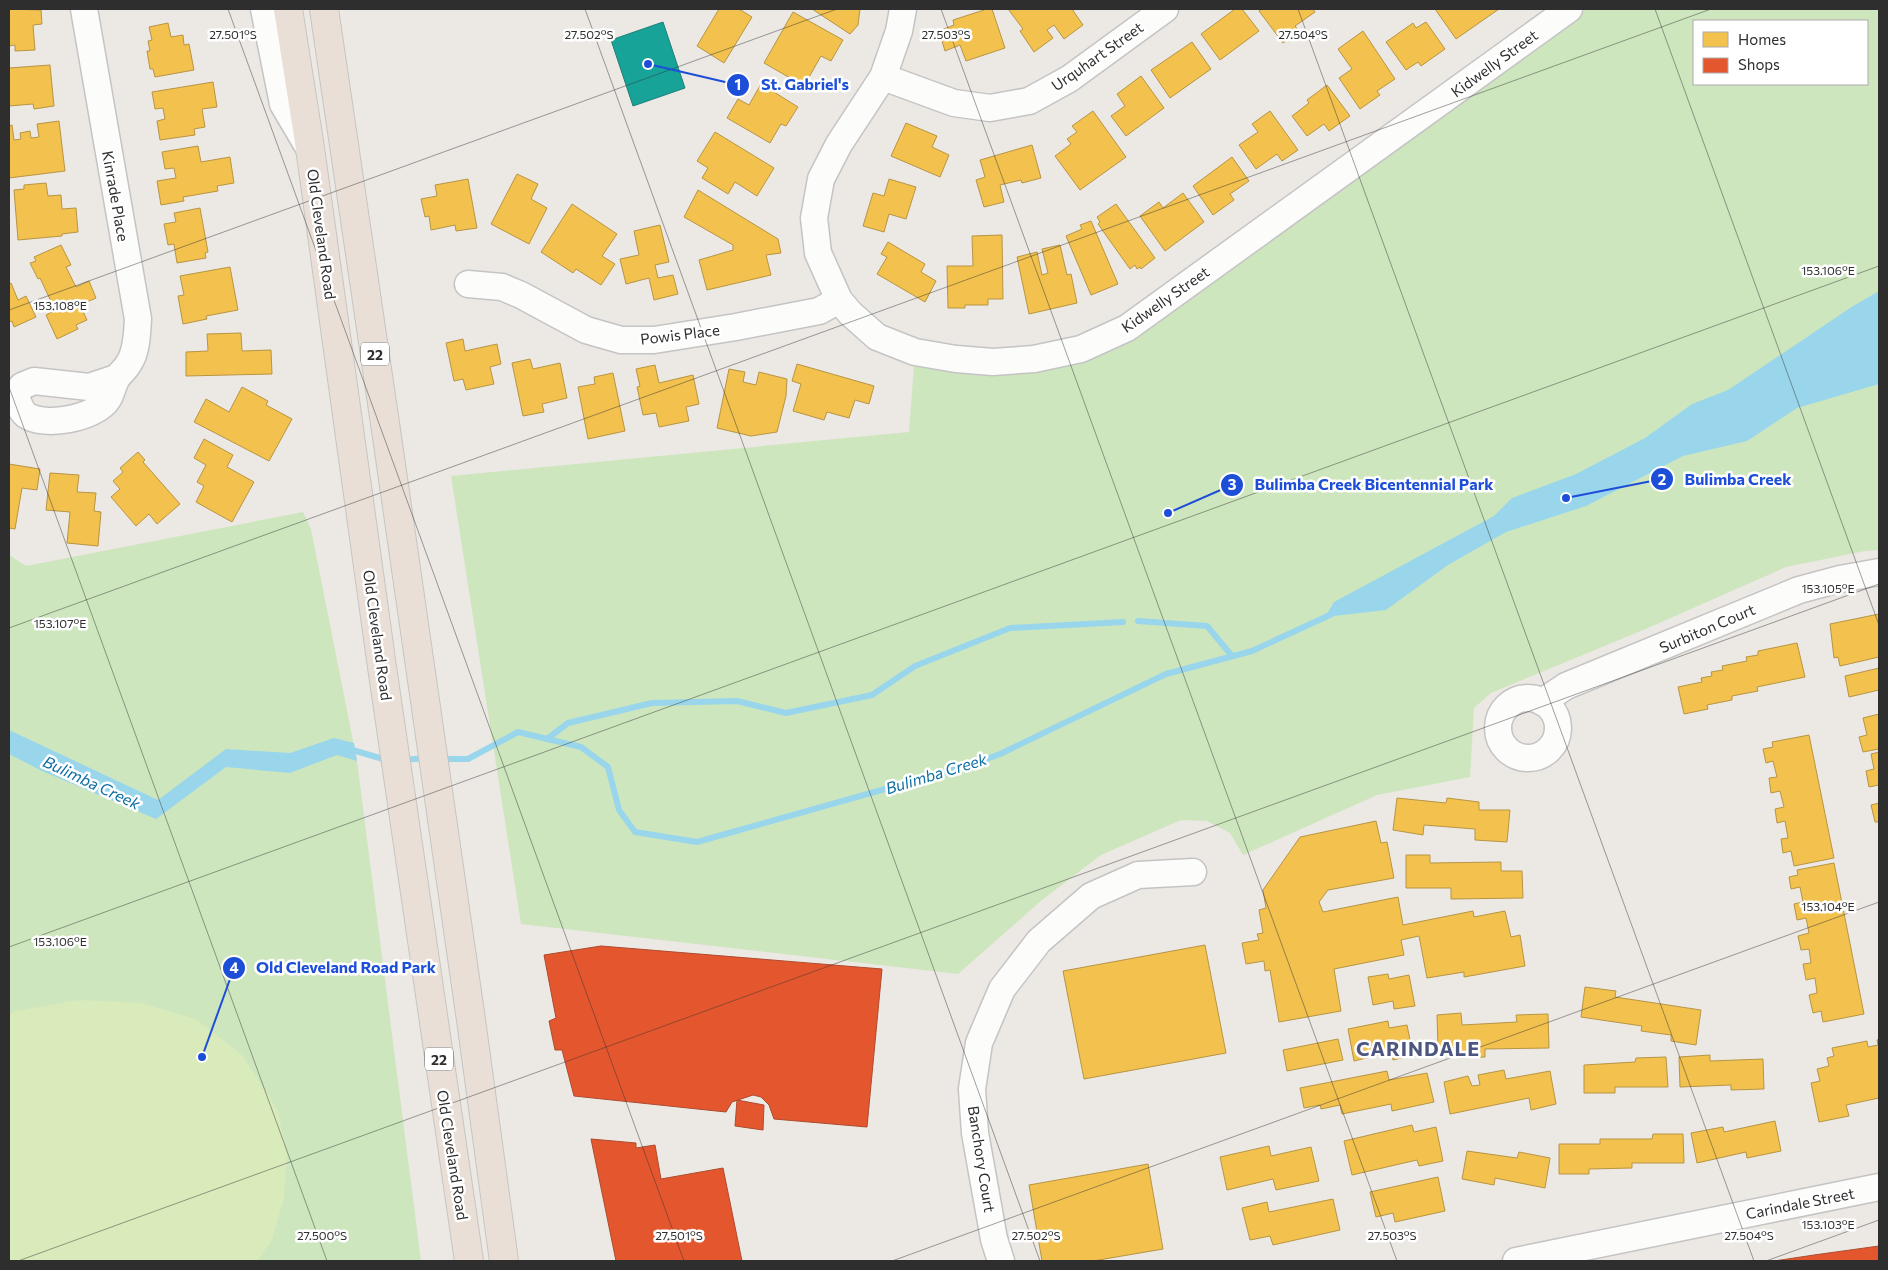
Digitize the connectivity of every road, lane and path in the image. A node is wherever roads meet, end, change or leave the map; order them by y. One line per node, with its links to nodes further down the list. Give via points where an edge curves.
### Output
1 (84, 9): 14 (street, Kinrade Place, via 138,318 136,344 130,363)
2 (264, 9): 11 (street, via 283,104)
3 (288, 9): 11 (highway, Old Cleveland Road / 22)
4 (324, 9): 9 (highway, 22)
5 (344, 9): 9 (highway)
6 (903, 9): 10 (street, Kidwelly Street)
7 (1165, 9): 10 (street, Urquhart Street, via 1070,79 1029,101 990,108 954,103)
8 (1569, 9): 13 (street, Kidwelly Street, via 1128,328 1081,349 1034,359 993,362 915,352 877,337)
9 (331, 54): 21 (highway, 22)
10 (883, 77): 13 (street, Kidwelly Street, via 838,144 820,179 814,218 818,253)
11 (310, 148): 19 (highway, Old Cleveland Road / 22)
12 (468, 284): 13 (street, Powis Place, via 502,287 586,330 621,340 654,340 736,327 819,311)
13 (839, 300)
14 (116, 378)
15 (1879, 572): 16 (street, Surbiton Court, via 1840,578 1799,590 1566,686)
16 (1542, 702)
17 (1193, 872): 20 (street, Banchory Court, via 1138,875 1091,896 1039,941 1002,990 979,1043 972,1089 975,1133)
18 (1879, 1187): 24 (street, Carindale Street)
19 (464, 1230): 22 (highway); 23 (highway, Old Cleveland Road / 22)
20 (994, 1254)
21 (505, 1257)
22 (461, 1261)
23 (469, 1261)
24 (1516, 1261)

